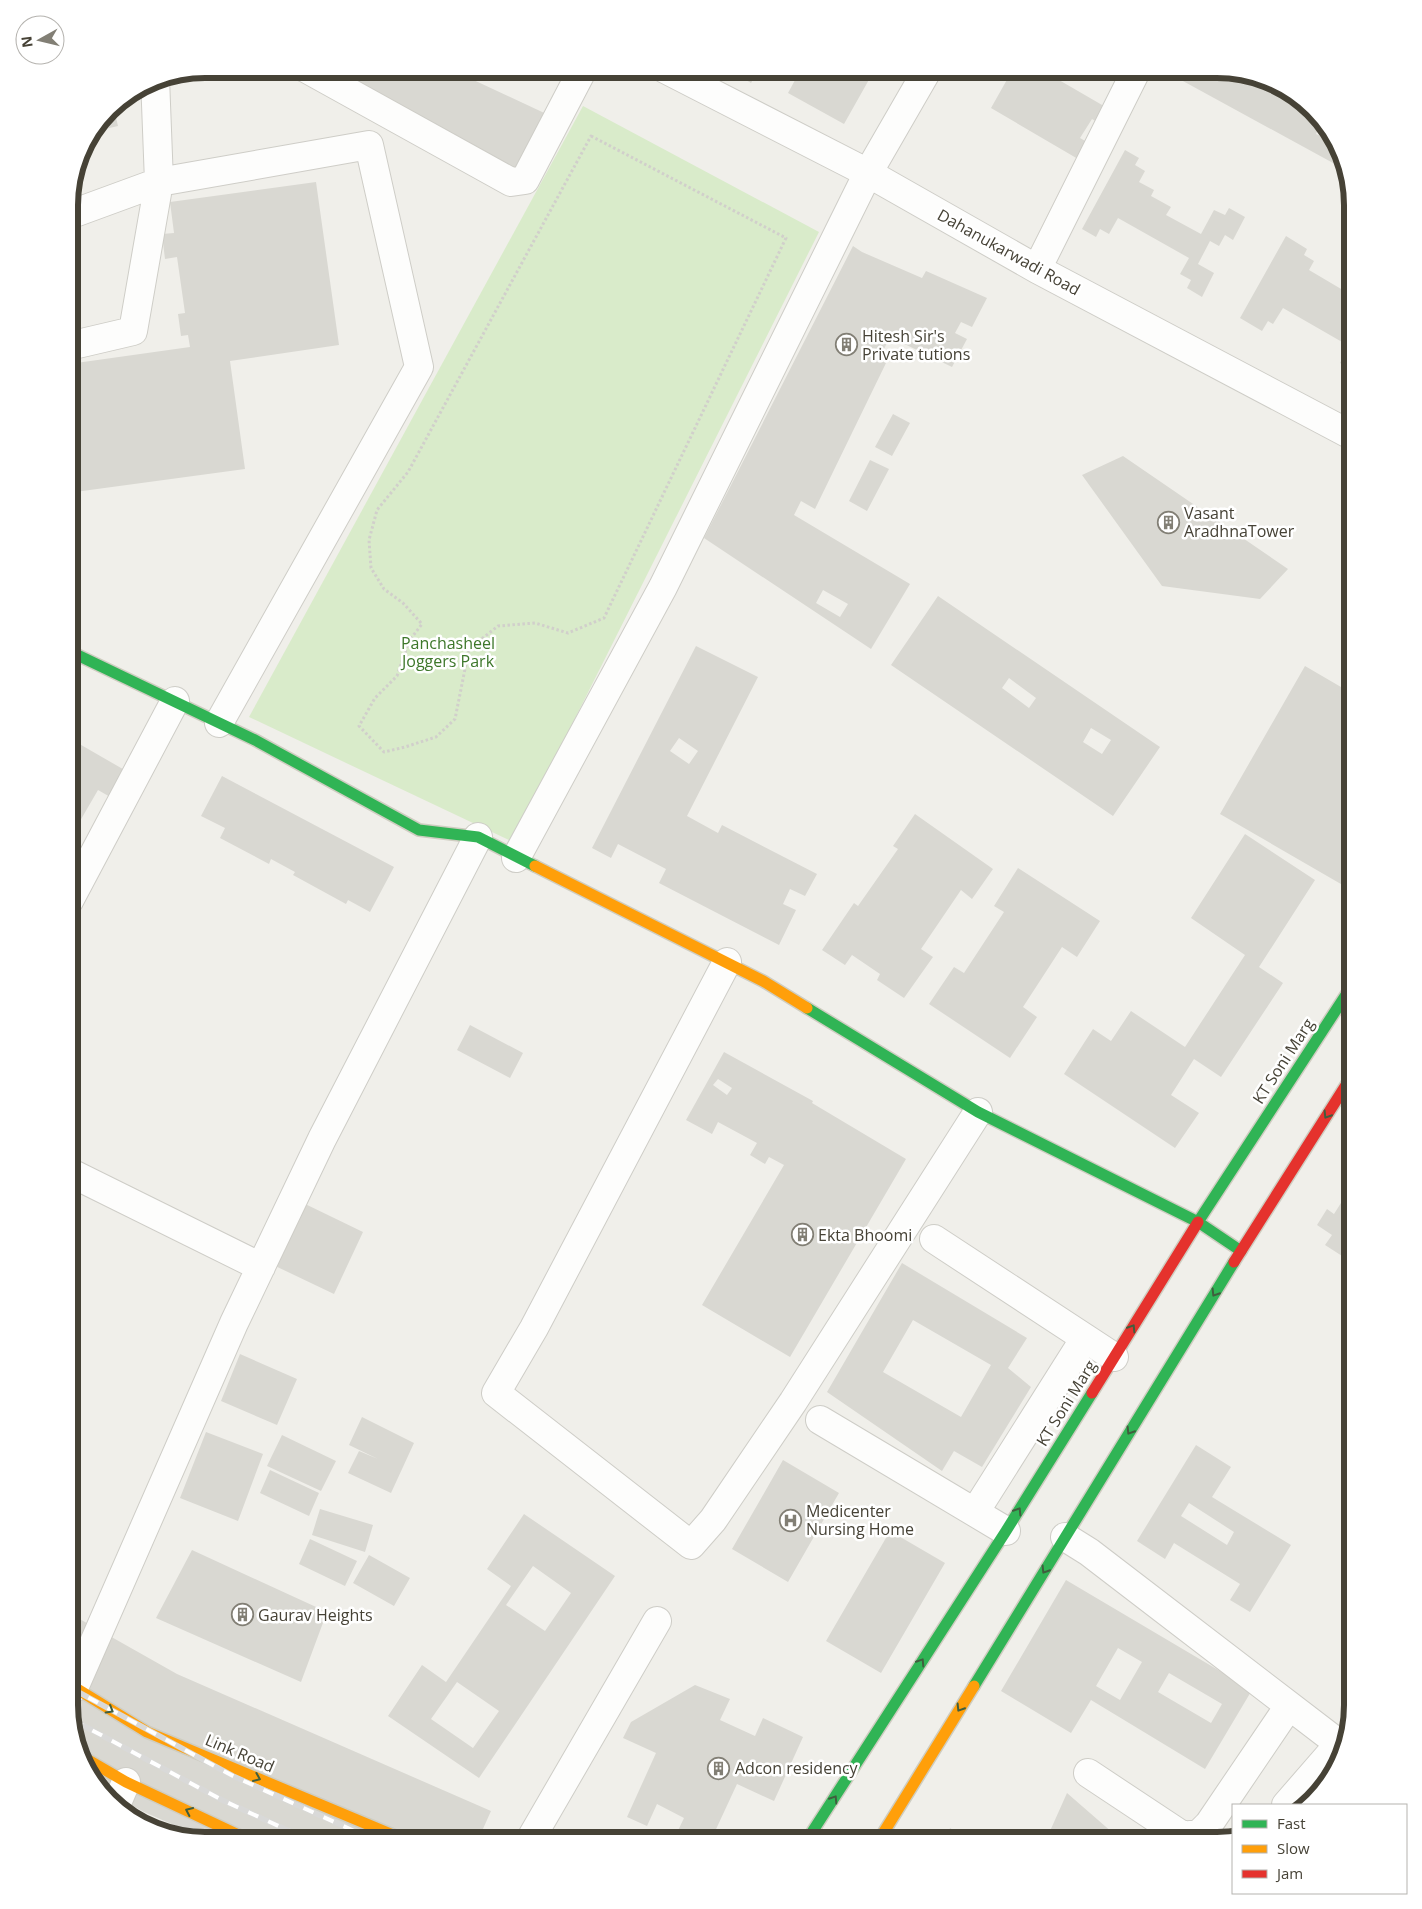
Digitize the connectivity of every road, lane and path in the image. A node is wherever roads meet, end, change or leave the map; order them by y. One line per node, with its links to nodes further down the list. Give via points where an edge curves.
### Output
1 (323, 78): 2 (street, via 511,182 525,180)
2 (578, 78)
3 (683, 78): 7 (street, Dahanukarwadi Road)
4 (923, 78): 7 (street)
5 (1132, 78): 10 (street)
6 (155, 88): 8 (street)
7 (868, 172): 10 (street, Dahanukarwadi Road); 18 (street, via 663,587)
8 (159, 182): 9 (street); 11 (street, via 133,331); 16 (street, via 369,145 419,367)
9 (78, 213)
10 (1036, 269): 12 (street, Dahanukarwadi Road)
11 (78, 344)
12 (1344, 431)
13 (498, 626): 13 (path, via 469,649 455,718 436,737 384,752 359,726 375,698 397,676 409,641 422,624 404,603 384,589 371,568 369,540 377,510 408,472 591,136 786,238 604,618 568,633 535,624)
14 (78, 655): 15 (street)
15 (175, 702): 16 (street); 19 (street)
16 (219, 723): 17 (street, via 420,830)
17 (478, 837): 18 (street); 28 (street, via 322,1139)
18 (516, 858): 20 (street)
19 (78, 884)
20 (727, 962): 23 (street, via 763,980); 23 (street, via 534,1328 496,1393 691,1545 713,1520 793,1402)
21 (1344, 998): 25 (street, KT Soni Marg)
22 (1344, 1088): 27 (street, one-way to 27)
23 (978, 1112): 25 (street)
24 (78, 1176): 28 (street)
25 (1198, 1222): 27 (street); 30 (street, KT Soni Marg, one-way to 25)
26 (934, 1239): 29 (street)
27 (1241, 1252): 34 (street, one-way to 34)
28 (261, 1267): 36 (street)
29 (1085, 1338): 30 (street); 32 (street)
30 (1114, 1358): 33 (street, KT Soni Marg, one-way to 30)
31 (820, 1420): 32 (street)
32 (975, 1512): 33 (street)
33 (1006, 1531): 48 (street, KT Soni Marg, one-way to 33)
34 (1065, 1537): 38 (street); 49 (street, one-way to 49)
35 (657, 1621): 47 (street)
36 (78, 1673)
37 (78, 1690): 46 (street, Link Road, one-way to 46, via 147,1732)
38 (1289, 1706): 39 (street); 51 (street)
39 (1339, 1743)
40 (1336, 1751): 44 (street)
41 (95, 1768): 43 (street)
42 (1088, 1773): 50 (street)
43 (122, 1792): 45 (street, one-way to 43)
44 (1287, 1804)
45 (228, 1832)
46 (386, 1832)
47 (535, 1832)
48 (812, 1832)
49 (884, 1832)
50 (1177, 1832)
51 (1201, 1832)

